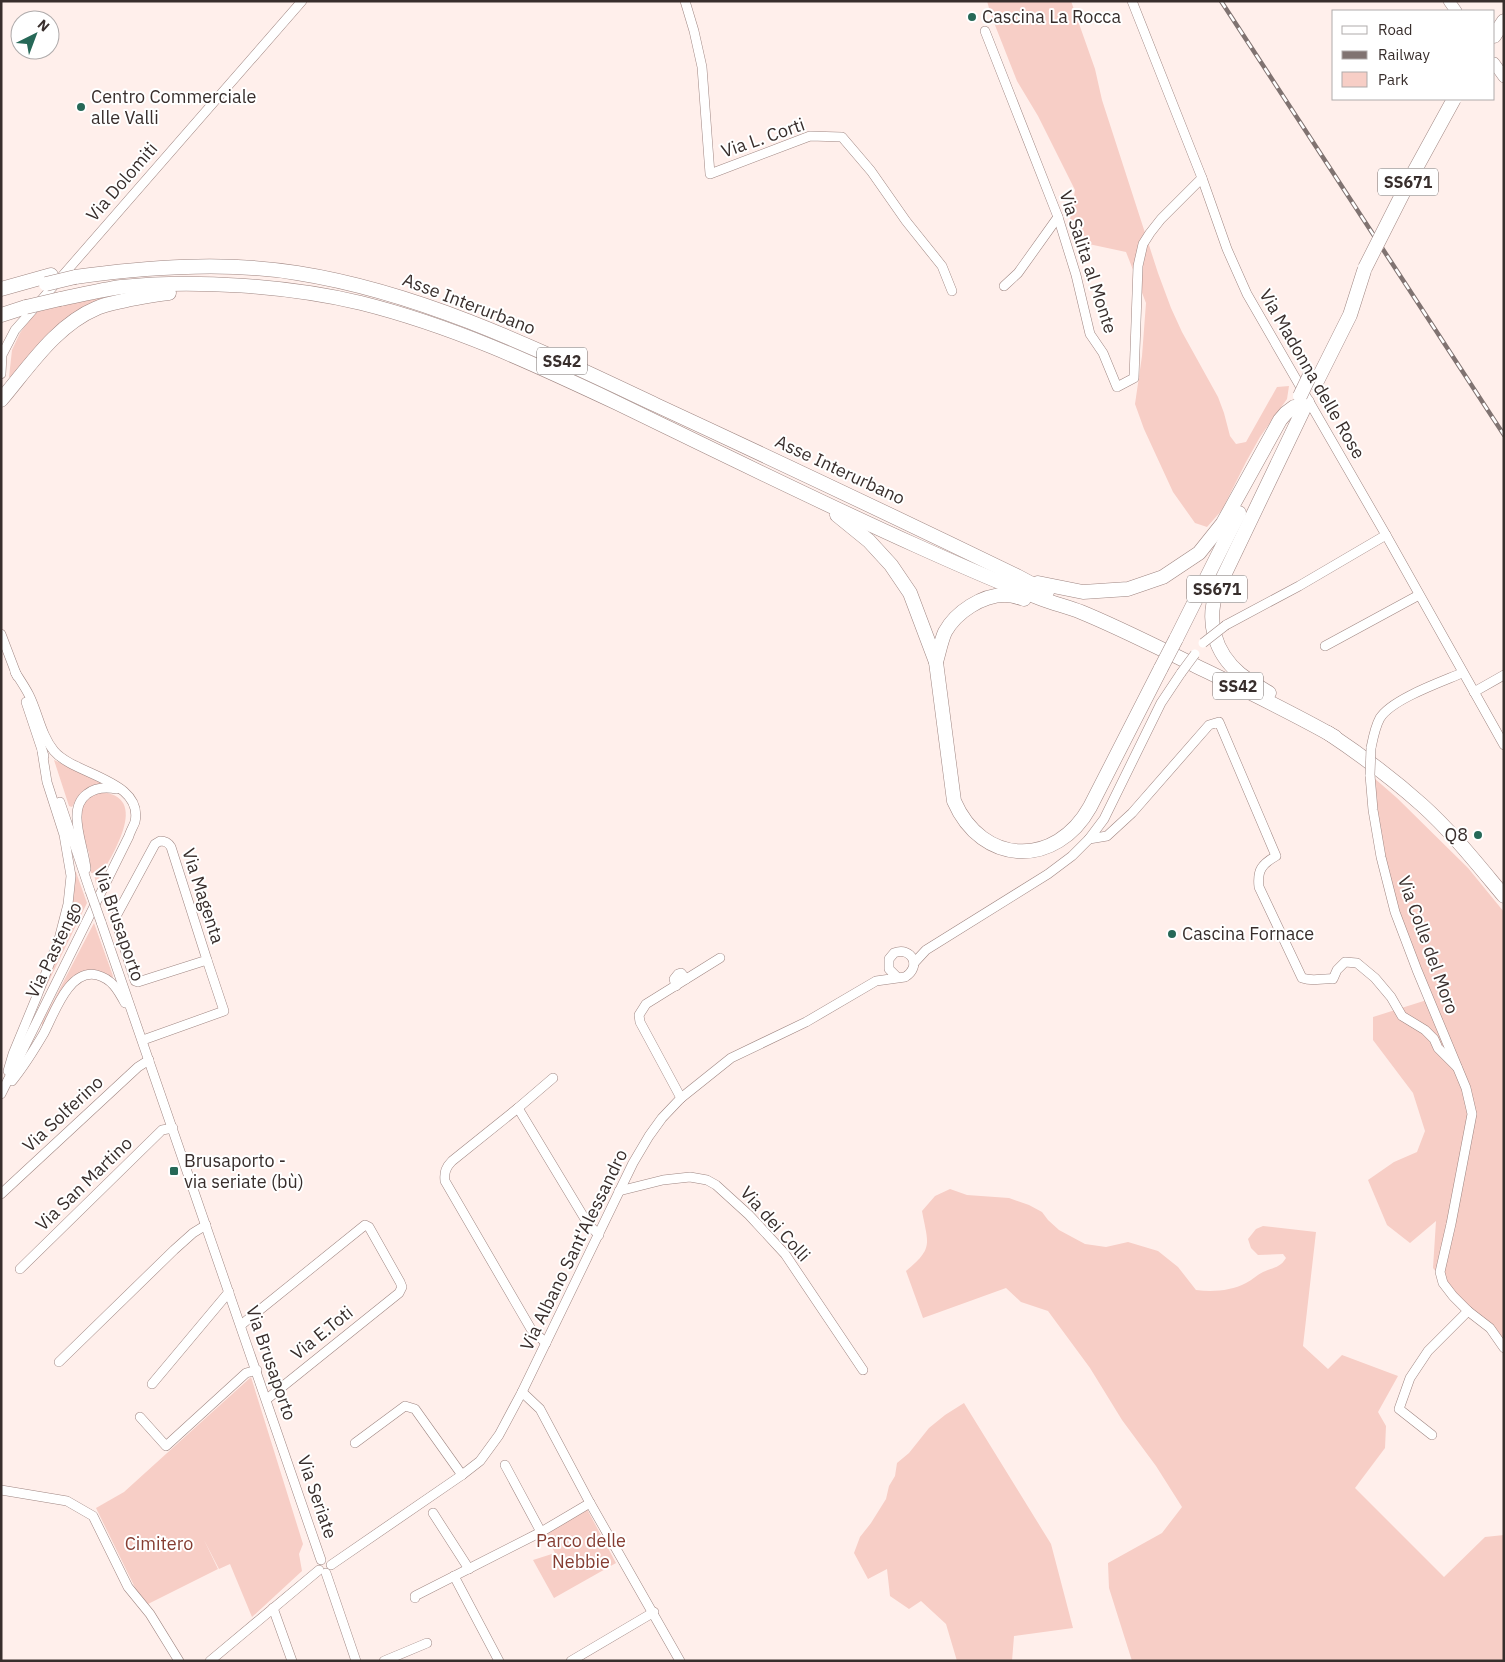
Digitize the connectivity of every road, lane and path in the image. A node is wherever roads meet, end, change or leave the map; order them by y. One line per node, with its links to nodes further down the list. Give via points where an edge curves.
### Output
1 (302, 1): 19 (street, Via Dolomiti, via 15,330)
2 (685, 1): 16 (street, Via L. Corti, via 702,67 710,174 810,136 842,137 942,266)
3 (1132, 1): 10 (street, Via Madonna delle Rose)
4 (1504, 20): 6 (highway)
5 (985, 31): 11 (street, Via Salita al Monte)
6 (1495, 34)
7 (1495, 64): 8 (main road)
8 (1504, 77)
9 (1453, 100): 23 (highway, SS671, bridge, via 1364,269)
10 (1202, 178): 11 (street, Via Salita al Monte, via 1161,219 1143,244 1138,266 1134,378 1117,387 1103,353 1090,334); 25 (street, Via Madonna delle Rose, via 1227,249 1248,294)
11 (1058, 217): 14 (street, via 1018,273)
12 (49, 280): 15 (highway); 17 (highway, Asse Interurbano / SS42); 26 (highway, Asse Interurbano / SS42, bridge, via 76,274 230,267 295,272 360,285 478,325 560,360)
13 (242, 286): 18 (highway, Asse Interurbano / SS42, bridge, via 188,284 120,288 60,299); 22 (highway, via 218,291 159,294 107,304 88,312 59,333); 24 (highway, Asse Interurbano / SS42, via 358,302 441,327 515,355)
14 (1004, 286)
15 (1, 289)
16 (952, 291)
17 (1, 299)
18 (1, 315)
19 (10, 341): 20 (street, via 2,355); 21 (street)
20 (1, 374)
21 (1, 396)
22 (1, 400)
23 (1300, 402): 26 (highway, via 1286,412 1276,427 1224,523 1199,553 1163,577 1128,589 1083,592); 32 (highway, SS671, bridge, via 1090,807 1062,839 1046,847 1017,851 1000,848 986,842 959,812 951,788); 37 (highway, SS671, via 1216,590 1211,621 1223,654 1239,673)
24 (697, 442): 28 (highway, SS42, via 916,546); 32 (highway, SS671, via 718,458 840,517 869,541 910,593)
25 (1386, 535): 27 (street, Via Madonna delle Rose); 41 (street, bridge, via 1226,625 1203,644 1161,703 1104,819)
26 (1017, 576): 28 (highway, Asse Interurbano)
27 (1419, 595): 31 (street); 34 (street, Via Madonna delle Rose)
28 (1080, 612): 30 (highway, SS42)
29 (1, 634): 33 (street, Via Brusaporto)
30 (1140, 639): 32 (highway, via 1124,641 1040,603 1002,595 977,602 957,617 945,633); 37 (highway, SS42)
31 (1325, 646)
32 (936, 662)
33 (15, 672): 39 (street, Via Brusaporto); 40 (street, via 29,696 46,739 59,757)
34 (1462, 673): 36 (street, Via Madonna delle Rose); 54 (street, Via Colle del Moro, bridge, via 1392,707 1381,717 1370,748 1373,810 1380,857 1395,912)
35 (1504, 675): 36 (street)
36 (1474, 692): 38 (street, Via Madonna delle Rose)
37 (1335, 737): 43 (highway, SS42, via 1423,806)
38 (1504, 745)
39 (42, 751): 42 (street, Via Brusaporto); 56 (street, via 70,867 68,904 59,939 13,1054)
40 (124, 792): 42 (street, via 116,788 98,788 85,795 76,808); 56 (street, Via Pastengo, via 132,803 135,822)
41 (1089, 839): 44 (street, via 1048,874); 54 (street, Via Colle del Moro, via 1108,836 1209,725 1219,722 1276,856 1266,862 1258,875 1259,887 1302,978 1312,981 1333,979 1345,962 1357,963 1375,978 1402,1016 1425,1030)
42 (89, 887): 52 (street, Via Brusaporto, bridge)
43 (1504, 896)
44 (926, 950): 45 (street); 49 (street)
45 (906, 952): 48 (street, via 894,953); 49 (street)
46 (720, 958): 57 (street, via 646,1004 639,1015)
47 (207, 960): 47 (street, Via Magenta, via 171,847 164,841 155,844 115,918 135,981 142,982); 52 (street, Via Magenta, via 224,1011)
48 (888, 963): 50 (street, via 890,972); 51 (street, Via Albano Sant'Alessandro)
49 (914, 963): 50 (street, via 909,974)
50 (897, 977): 51 (street, Via Albano Sant'Alessandro)
51 (876, 981): 57 (street, Via Albano Sant'Alessandro, via 806,1022 731,1058)
52 (141, 1036): 53 (street, Via Brusaporto); 56 (street, via 110,980 94,974 79,977 61,999 28,1061)
53 (150, 1060): 59 (street, Via Brusaporto); 61 (street, Via Solferino, via 138,1067)
54 (1458, 1067): 66 (street, Via Colle del Moro, via 1472,1114 1440,1272 1443,1283)
55 (553, 1078): 58 (street)
56 (1, 1094)
57 (681, 1098): 60 (street, Via Albano Sant'Alessandro, via 649,1136)
58 (518, 1108): 63 (street, via 588,1224); 68 (street, via 452,1161 444,1175 531,1329)
59 (172, 1128): 62 (street, Via Brusaporto); 64 (street, Via San Martino, via 162,1130)
60 (619, 1191): 63 (street, Via Albano Sant'Alessandro); 72 (street, Via dei Colli, via 690,1177 716,1185 785,1254)
61 (1, 1194)
62 (206, 1225): 65 (street, Via Brusaporto); 70 (street, via 174,1250)
63 (599, 1235): 68 (street, Via Albano Sant'Alessandro)
64 (20, 1269)
65 (229, 1292): 67 (street, Via Brusaporto); 73 (street, Via Brusaporto)
66 (1468, 1311): 69 (street, Via Colle del Moro, via 1490,1328); 77 (street, via 1428,1351 1410,1378 1399,1410)
67 (241, 1324): 71 (street, Via Brusaporto); 75 (street, Via E.Toti, via 365,1225 402,1287 399,1293)
68 (546, 1343): 74 (street, Via Albano Sant'Alessandro)
69 (1504, 1348)
70 (60, 1362)
71 (257, 1370): 75 (street, Via Brusaporto); 76 (street, via 246,1373 166,1446)
72 (863, 1370)
73 (152, 1384)
74 (522, 1392): 81 (street, Via Albano Sant'Alessandro, via 490,1449); 83 (street, via 540,1410)
75 (267, 1400): 79 (street, Via Brusaporto)
76 (140, 1417)
77 (1432, 1435)
78 (355, 1443): 81 (street, via 405,1406 415,1409)
79 (282, 1444): 86 (street, Via Seriate, via 322,1560 328,1561)
80 (504, 1465): 85 (street)
81 (462, 1475): 86 (street, Via Albano Sant'Alessandro)
82 (1, 1490): 93 (street, via 67,1501 93,1516 128,1587 150,1614)
83 (590, 1502): 85 (street); 91 (street)
84 (433, 1513): 87 (street)
85 (540, 1532): 87 (street)
86 (325, 1569): 90 (street, Via Albano Sant'Alessandro); 96 (street)
87 (468, 1569): 88 (street)
88 (454, 1576): 89 (street); 98 (street)
89 (415, 1598)
90 (273, 1608): 94 (street, Via Albano Sant'Alessandro); 95 (street)
91 (654, 1612): 99 (street); 100 (street)
92 (427, 1643): 97 (street)
93 (179, 1661)
94 (210, 1661)
95 (292, 1661)
96 (356, 1661)
97 (384, 1661)
98 (498, 1661)
99 (571, 1661)
100 (680, 1661)

